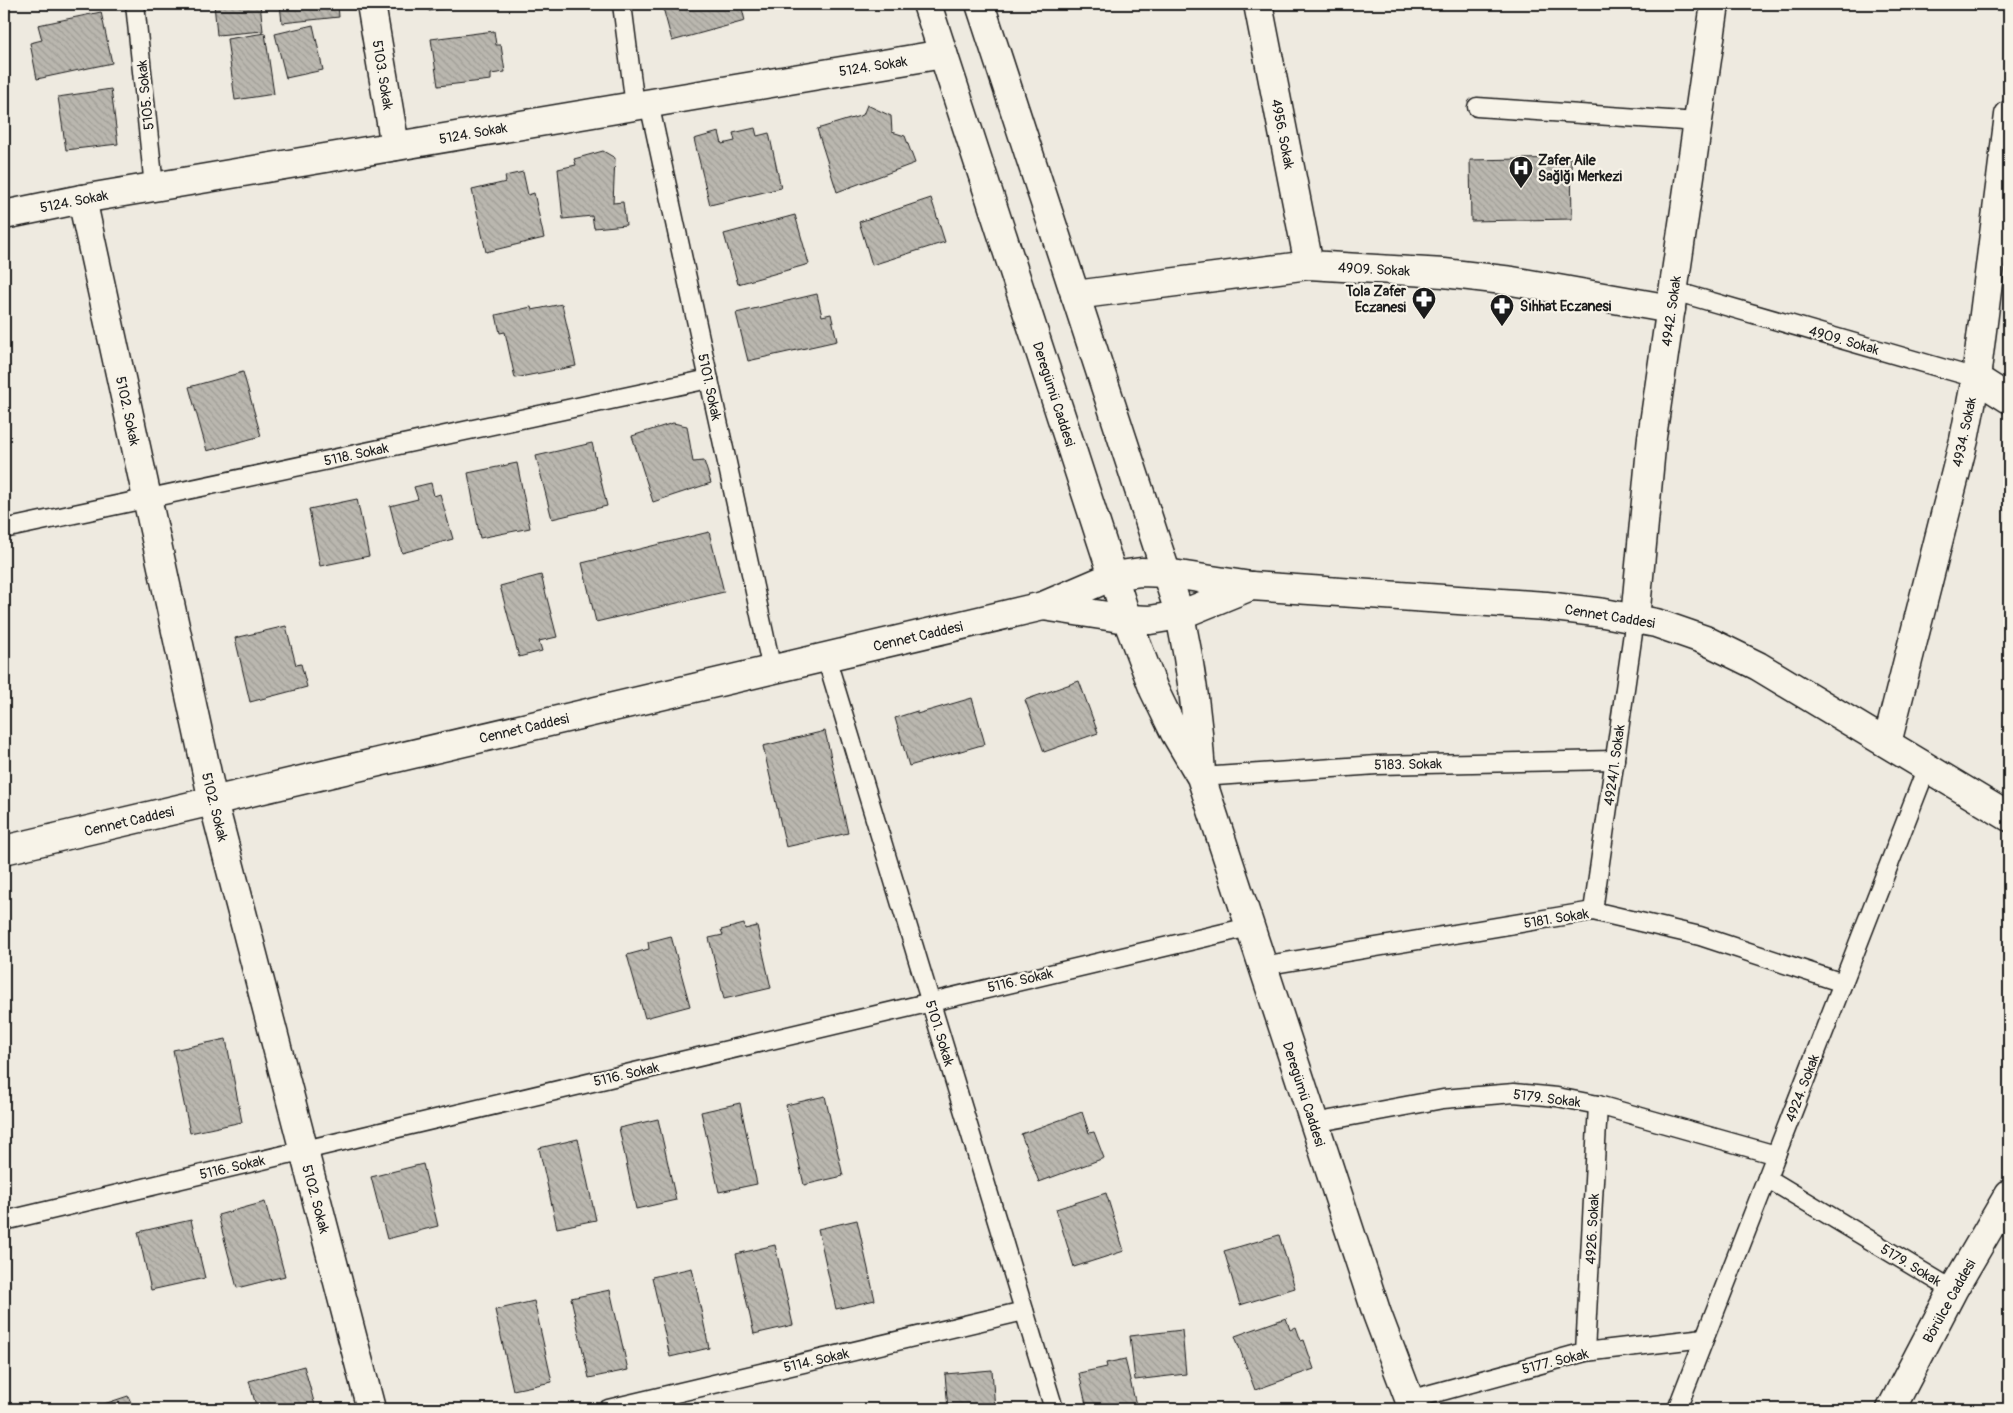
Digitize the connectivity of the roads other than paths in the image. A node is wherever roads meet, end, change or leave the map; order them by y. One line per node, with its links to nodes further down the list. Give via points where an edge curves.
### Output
1 (136, 4): 15 (lane, 5105. Sokak)
2 (371, 4): 13 (street, 5103. Sokak)
3 (622, 4): 9 (lane, 5101. Sokak)
4 (927, 4): 8 (street, Deregümü Caddesi)
5 (980, 4): 19 (street, Deregümü Caddesi)
6 (1258, 4): 18 (street, 4956. Sokak)
7 (1715, 4): 12 (street, 4942. Sokak)
8 (943, 54): 9 (street, 5124. Sokak); 27 (street, Deregümü Caddesi)
9 (642, 105): 13 (street, 5124. Sokak); 21 (lane, 5101. Sokak)
10 (1476, 107): 12 (lane)
11 (2009, 115): 14 (street, 4934. Sokak)
12 (1698, 122): 20 (street, 4942. Sokak)
13 (395, 146): 15 (street, 5124. Sokak)
14 (2005, 178): 22 (street, 4934. Sokak)
15 (154, 186): 16 (street, 5124. Sokak)
16 (82, 198): 17 (street, 5124. Sokak); 24 (street, 5102. Sokak)
17 (4, 215)
18 (1308, 265): 19 (street, 4909. Sokak); 20 (street, 4909. Sokak, via 1444,273)
19 (1075, 295): 26 (street, Deregümü Caddesi)
20 (1672, 300): 22 (lane, 4909. Sokak); 32 (street, 4942. Sokak, via 1652,437)
21 (708, 378): 24 (lane, 5118. Sokak); 34 (lane, 5101. Sokak)
22 (1976, 378): 23 (street, 4909. Sokak); 35 (street, 4934. Sokak, via 1964,440)
23 (2009, 398)
24 (147, 498): 25 (lane, 5118. Sokak); 39 (street, 5102. Sokak)
25 (4, 529)
26 (1166, 573): 27 (street, Cennet Caddesi); 28 (street, Cennet Caddesi); 30 (street, Deregümü Caddesi)
27 (1113, 576): 29 (street, Cennet Caddesi); 31 (street, Deregümü Caddesi)
28 (1251, 586): 30 (street, Cennet Caddesi); 32 (street, Cennet Caddesi, via 1546,606)
29 (1043, 606): 31 (street, Cennet Caddesi); 33 (street, Cennet Caddesi)
30 (1180, 614): 31 (street, Cennet Caddesi, via 1150,620); 38 (street, Deregümü Caddesi, via 1191,665)
31 (1127, 619): 38 (street, Deregümü Caddesi, via 1154,690)
32 (1635, 619): 35 (street, Cennet Caddesi, via 1656,622 1705,640 1758,666); 36 (lane, 4924/1. Sokak)
33 (826, 657): 34 (street, Cennet Caddesi); 46 (lane, 5101. Sokak)
34 (772, 670): 39 (street, Cennet Caddesi)
35 (1887, 744): 37 (street, Cennet Caddesi)
36 (1615, 760): 38 (lane, 5183. Sokak, via 1377,765); 42 (lane, 4924/1. Sokak)
37 (1927, 768): 40 (street, Cennet Caddesi); 45 (lane, 4924. Sokak)
38 (1201, 777): 43 (street, Deregümü Caddesi)
39 (213, 801): 41 (street, Cennet Caddesi); 49 (street, 5102. Sokak)
40 (2009, 817)
41 (4, 850)
42 (1593, 911): 44 (lane, 5181. Sokak); 45 (lane, 5181. Sokak, via 1700,936)
43 (1249, 926): 44 (street, Deregümü Caddesi); 46 (lane, 5116. Sokak)
44 (1262, 966): 48 (street, Deregümü Caddesi)
45 (1843, 983): 50 (lane, 4924. Sokak)
46 (931, 1002): 49 (lane, 5116. Sokak); 55 (lane, 5101. Sokak)
47 (1598, 1106): 48 (lane, 5179. Sokak, via 1557,1097 1481,1094); 50 (lane, 5179. Sokak); 57 (lane, 4926. Sokak)
48 (1314, 1123): 58 (street, Deregümü Caddesi, via 1377,1314)
49 (304, 1150): 53 (lane, 5116. Sokak); 59 (street, 5102. Sokak)
50 (1776, 1155): 51 (lane, 4924. Sokak)
51 (1767, 1178): 54 (lane, 5179. Sokak); 56 (lane, 4924. Sokak)
52 (2009, 1194): 54 (street, Börülce Caddesi)
53 (4, 1221)
54 (1953, 1290): 63 (street, Börülce Caddesi)
55 (1024, 1310): 60 (lane, 5114. Sokak); 61 (lane, 5101. Sokak)
56 (1704, 1338): 57 (lane, 5177. Sokak); 62 (lane, 4924. Sokak)
57 (1585, 1352): 58 (lane, 5177. Sokak)
58 (1411, 1404)
59 (371, 1409)
60 (608, 1409)
61 (1054, 1409)
62 (1677, 1409)
63 (1891, 1409)

